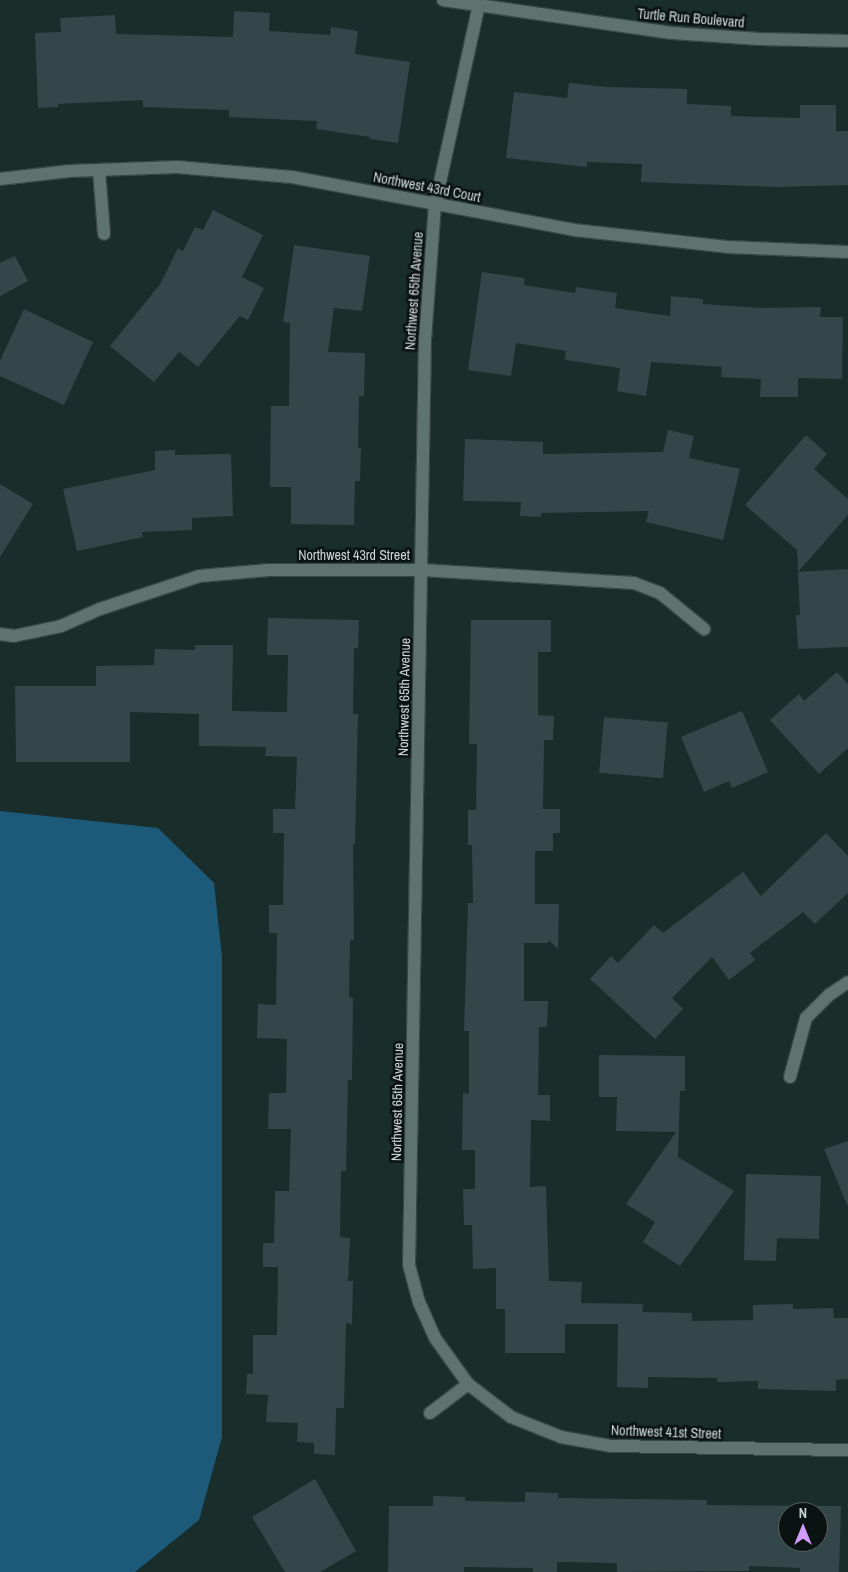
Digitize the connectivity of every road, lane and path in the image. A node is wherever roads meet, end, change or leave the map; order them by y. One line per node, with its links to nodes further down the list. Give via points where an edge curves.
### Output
1 (443, 0): 2 (street, Turtle Run Boulevard)
2 (479, 3): 3 (street, Turtle Run Boulevard, via 672,33); 6 (street, Northwest 65th Avenue)
3 (848, 41)
4 (99, 170): 5 (street, Northwest 43rd Court); 6 (street, Northwest 43rd Court, via 176,168 292,177); 7 (street)
5 (0, 179)
6 (435, 204): 8 (street, Northwest 43rd Court, via 574,230 727,247); 9 (street, Northwest 65th Avenue, via 425,339)
7 (104, 234)
8 (848, 252)
9 (422, 570): 10 (street, Northwest 43rd Street, via 634,583 660,593); 11 (street, Northwest 43rd Street, via 269,570 200,576 100,609 61,626 14,636); 14 (street, Northwest 65th Avenue, via 409,1265 419,1302 435,1338)
10 (704, 629)
11 (0, 634)
12 (848, 982): 13 (street, via 806,1018)
13 (790, 1077)
14 (468, 1384): 15 (street); 16 (street, Northwest 41st Street, via 511,1417 561,1436 610,1446)
15 (430, 1413)
16 (848, 1450)

